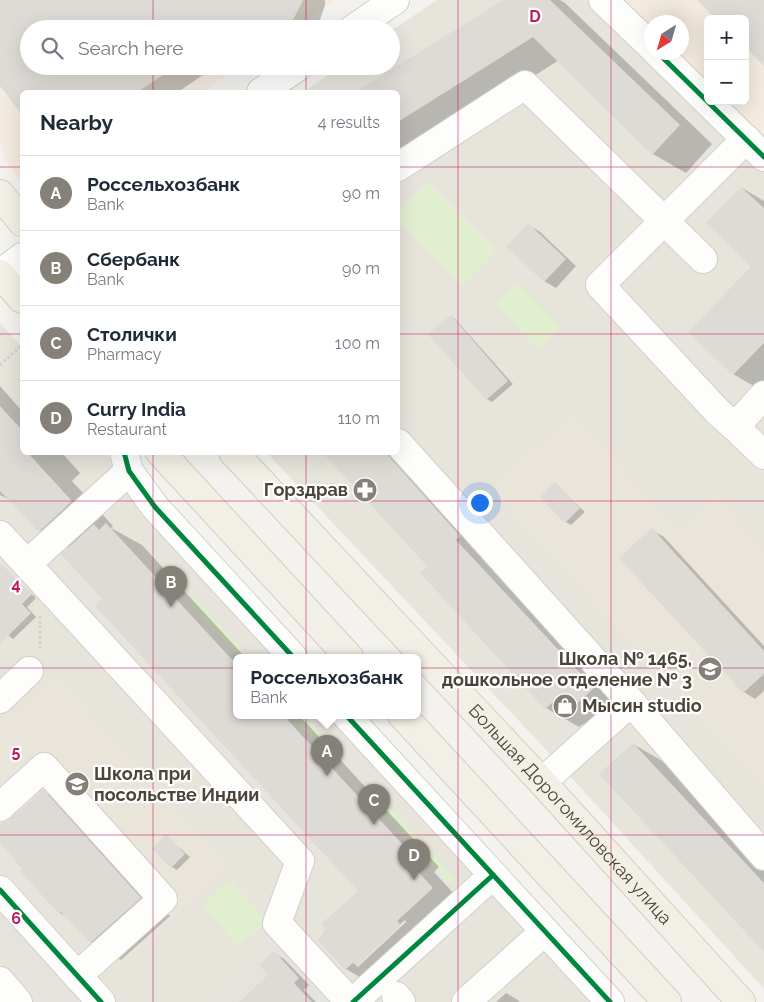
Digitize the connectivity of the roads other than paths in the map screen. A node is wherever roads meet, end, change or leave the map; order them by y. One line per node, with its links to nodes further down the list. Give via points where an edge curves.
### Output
1 (395, 0): 3 (street)
2 (603, 0): 4 (street)
3 (366, 20)
4 (644, 39)
5 (665, 60): 8 (street)
6 (286, 75): 7 (street)
7 (264, 90)
8 (755, 148): 12 (street)
9 (400, 166): 12 (street, via 524,85)
10 (0, 194): 11 (main road)
11 (20, 219)
12 (664, 221): 14 (street); 18 (street, via 600,285)
13 (20, 259): 15 (street)
14 (703, 259)
15 (0, 274): 16 (main road)
16 (20, 298)
17 (764, 395): 18 (street)
18 (735, 427): 22 (street)
19 (400, 445): 30 (street)
20 (163, 455): 27 (main road)
21 (236, 455): 33 (main road, Большая Дорогомиловская улица)
22 (764, 455)
23 (126, 462): 25 (street); 26 (street, via 155,507)
24 (0, 535): 25 (street)
25 (28, 563): 43 (street, via 300,861 277,923)
26 (290, 654)
27 (346, 654)
28 (29, 671): 29 (street)
29 (0, 699)
30 (631, 702): 33 (street); 35 (street)
31 (350, 719): 36 (street)
32 (406, 719): 46 (main road)
33 (542, 782): 47 (main road, Большая Дорогомиловская улица)
34 (0, 807): 39 (street, via 44,767 163,899)
35 (764, 856)
36 (493, 875): 38 (street); 43 (street)
37 (0, 890): 39 (street)
38 (545, 931): 44 (street); 45 (street)
39 (77, 976): 42 (street)
40 (0, 981): 41 (street)
41 (18, 1002)
42 (101, 1002)
43 (352, 1002)
44 (466, 1002)
45 (610, 1002)
46 (667, 1002)
47 (742, 1002)

